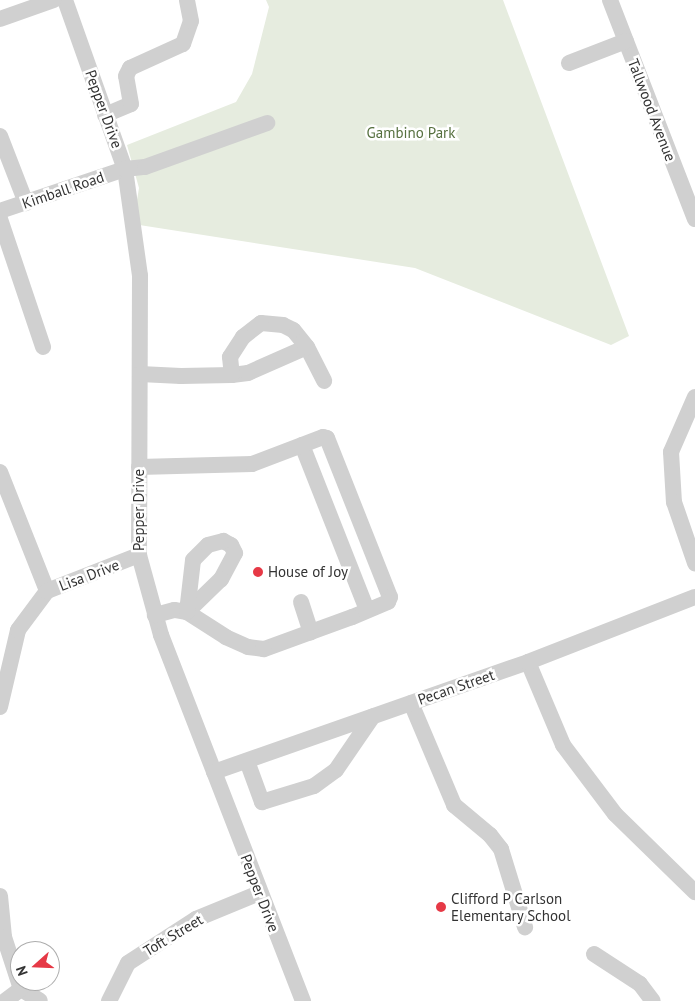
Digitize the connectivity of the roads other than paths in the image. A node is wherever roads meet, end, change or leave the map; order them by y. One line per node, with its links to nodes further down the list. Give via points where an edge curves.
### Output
1 (54, 0): 5 (street)
2 (65, 0): 8 (street, Pepper Drive)
3 (188, 0): 8 (street, via 192,21 183,44 130,68 126,76 131,104)
4 (610, 0): 6 (street, Tallwood Avenue)
5 (0, 19)
6 (626, 41): 7 (street); 15 (street, Tallwood Avenue)
7 (569, 63)
8 (105, 115): 11 (street, Pepper Drive)
9 (267, 123): 11 (street, Kimball Road, via 145,167)
10 (0, 136): 12 (street)
11 (125, 169): 12 (street, Kimball Road); 18 (street, Pepper Drive, via 140,276)
12 (26, 202): 13 (street, Kimball Road)
13 (0, 211)
14 (0, 219): 16 (street)
15 (695, 219)
16 (43, 347)
17 (307, 347): 19 (street, via 263,368); 19 (street, via 293,330 283,325 261,323 243,337 230,357); 20 (street)
18 (140, 374): 19 (street); 23 (street, Pepper Drive)
19 (232, 375)
20 (324, 381)
21 (695, 397): 26 (street, via 671,452 674,502)
22 (302, 446): 23 (street, via 237,466); 30 (street); 30 (street, via 324,437 330,442 390,597 388,602)
23 (139, 467): 25 (street, Pepper Drive)
24 (0, 472): 27 (street)
25 (139, 555): 27 (street, Lisa Drive); 31 (street, Pepper Drive)
26 (695, 563)
27 (47, 591): 34 (street, Lisa Drive, via 18,630)
28 (695, 597): 33 (street, Pecan Street)
29 (301, 602): 32 (street)
30 (367, 610): 32 (street)
31 (155, 615): 32 (street, via 174,610 186,612 226,637 256,649); 39 (street, Pepper Drive)
32 (311, 632)
33 (528, 662): 35 (street, Pecan Street); 40 (street, via 563,745 615,814)
34 (0, 695): 36 (street, Lisa Drive)
35 (411, 703): 37 (street, Pecan Street); 43 (street, via 454,806 490,834 501,849)
36 (0, 707)
37 (373, 716): 38 (street, Pecan Street); 38 (street, via 336,770 314,786 262,802)
38 (247, 761): 39 (street, Pecan Street)
39 (214, 772): 41 (street, Pepper Drive)
40 (695, 892)
41 (259, 893): 50 (street, Toft Street, via 196,919 128,963); 51 (street, Pepper Drive)
42 (0, 896): 45 (street, via 4,937)
43 (525, 927)
44 (594, 954): 52 (street, via 640,984)
45 (10, 955)
46 (18, 991): 48 (street)
47 (24, 991): 49 (street)
48 (5, 1001)
49 (40, 1001)
50 (109, 1001)
51 (303, 1001)
52 (654, 1001)

